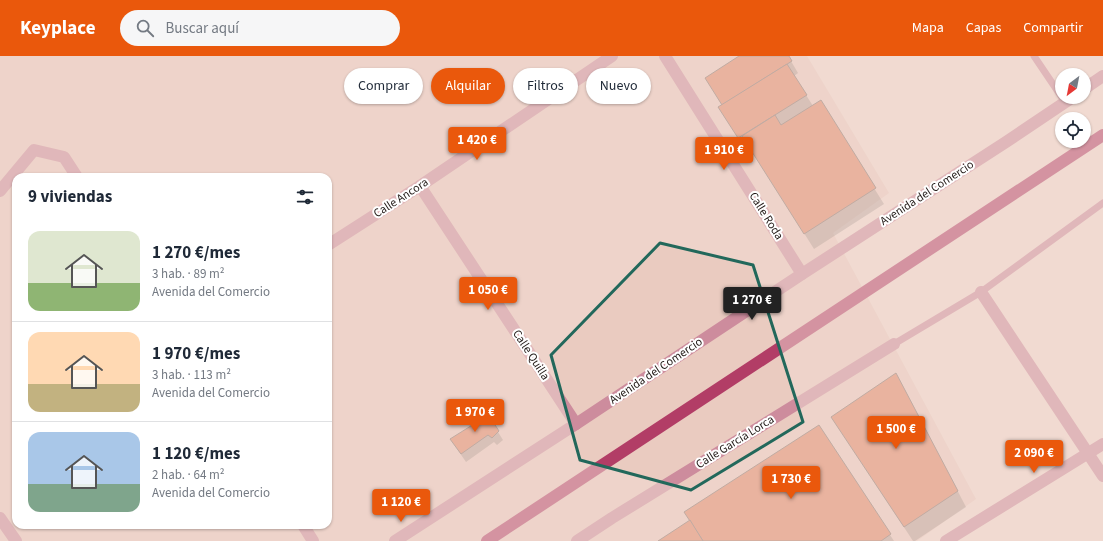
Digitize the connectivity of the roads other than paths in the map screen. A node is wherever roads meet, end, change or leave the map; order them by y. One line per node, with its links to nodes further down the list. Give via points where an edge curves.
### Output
1 (612, 56): 12 (street, Calle Ancora)
2 (665, 56): 16 (street, Calle Roda)
3 (1034, 56): 5 (lane)
4 (1103, 76): 6 (street)
5 (1055, 82)
6 (1091, 84)
7 (1062, 104): 16 (street, Avenida del Comercio)
8 (1103, 135): 30 (main road)
9 (14, 173): 10 (street, via 34,150 64,157)
10 (74, 173)
11 (12, 176): 13 (street)
12 (420, 186): 15 (street, Calle Ancora); 19 (street, Calle Quilla)
13 (0, 190)
14 (1103, 203): 17 (lane)
15 (332, 243)
16 (802, 274): 19 (street, Avenida del Comercio)
17 (981, 292): 18 (lane); 21 (street)
18 (894, 344): 31 (street, Calle García Lorca)
19 (576, 424): 24 (street, Avenida del Comercio)
20 (1103, 444): 21 (street)
21 (1088, 454): 22 (street); 32 (street)
22 (1103, 476)
23 (0, 518): 26 (street)
24 (419, 526): 28 (street, Avenida del Comercio); 29 (street, Avenida del Comercio)
25 (306, 529): 27 (street)
26 (16, 541)
27 (313, 541)
28 (395, 541)
29 (409, 541)
30 (487, 541)
31 (577, 541)
32 (946, 541)

